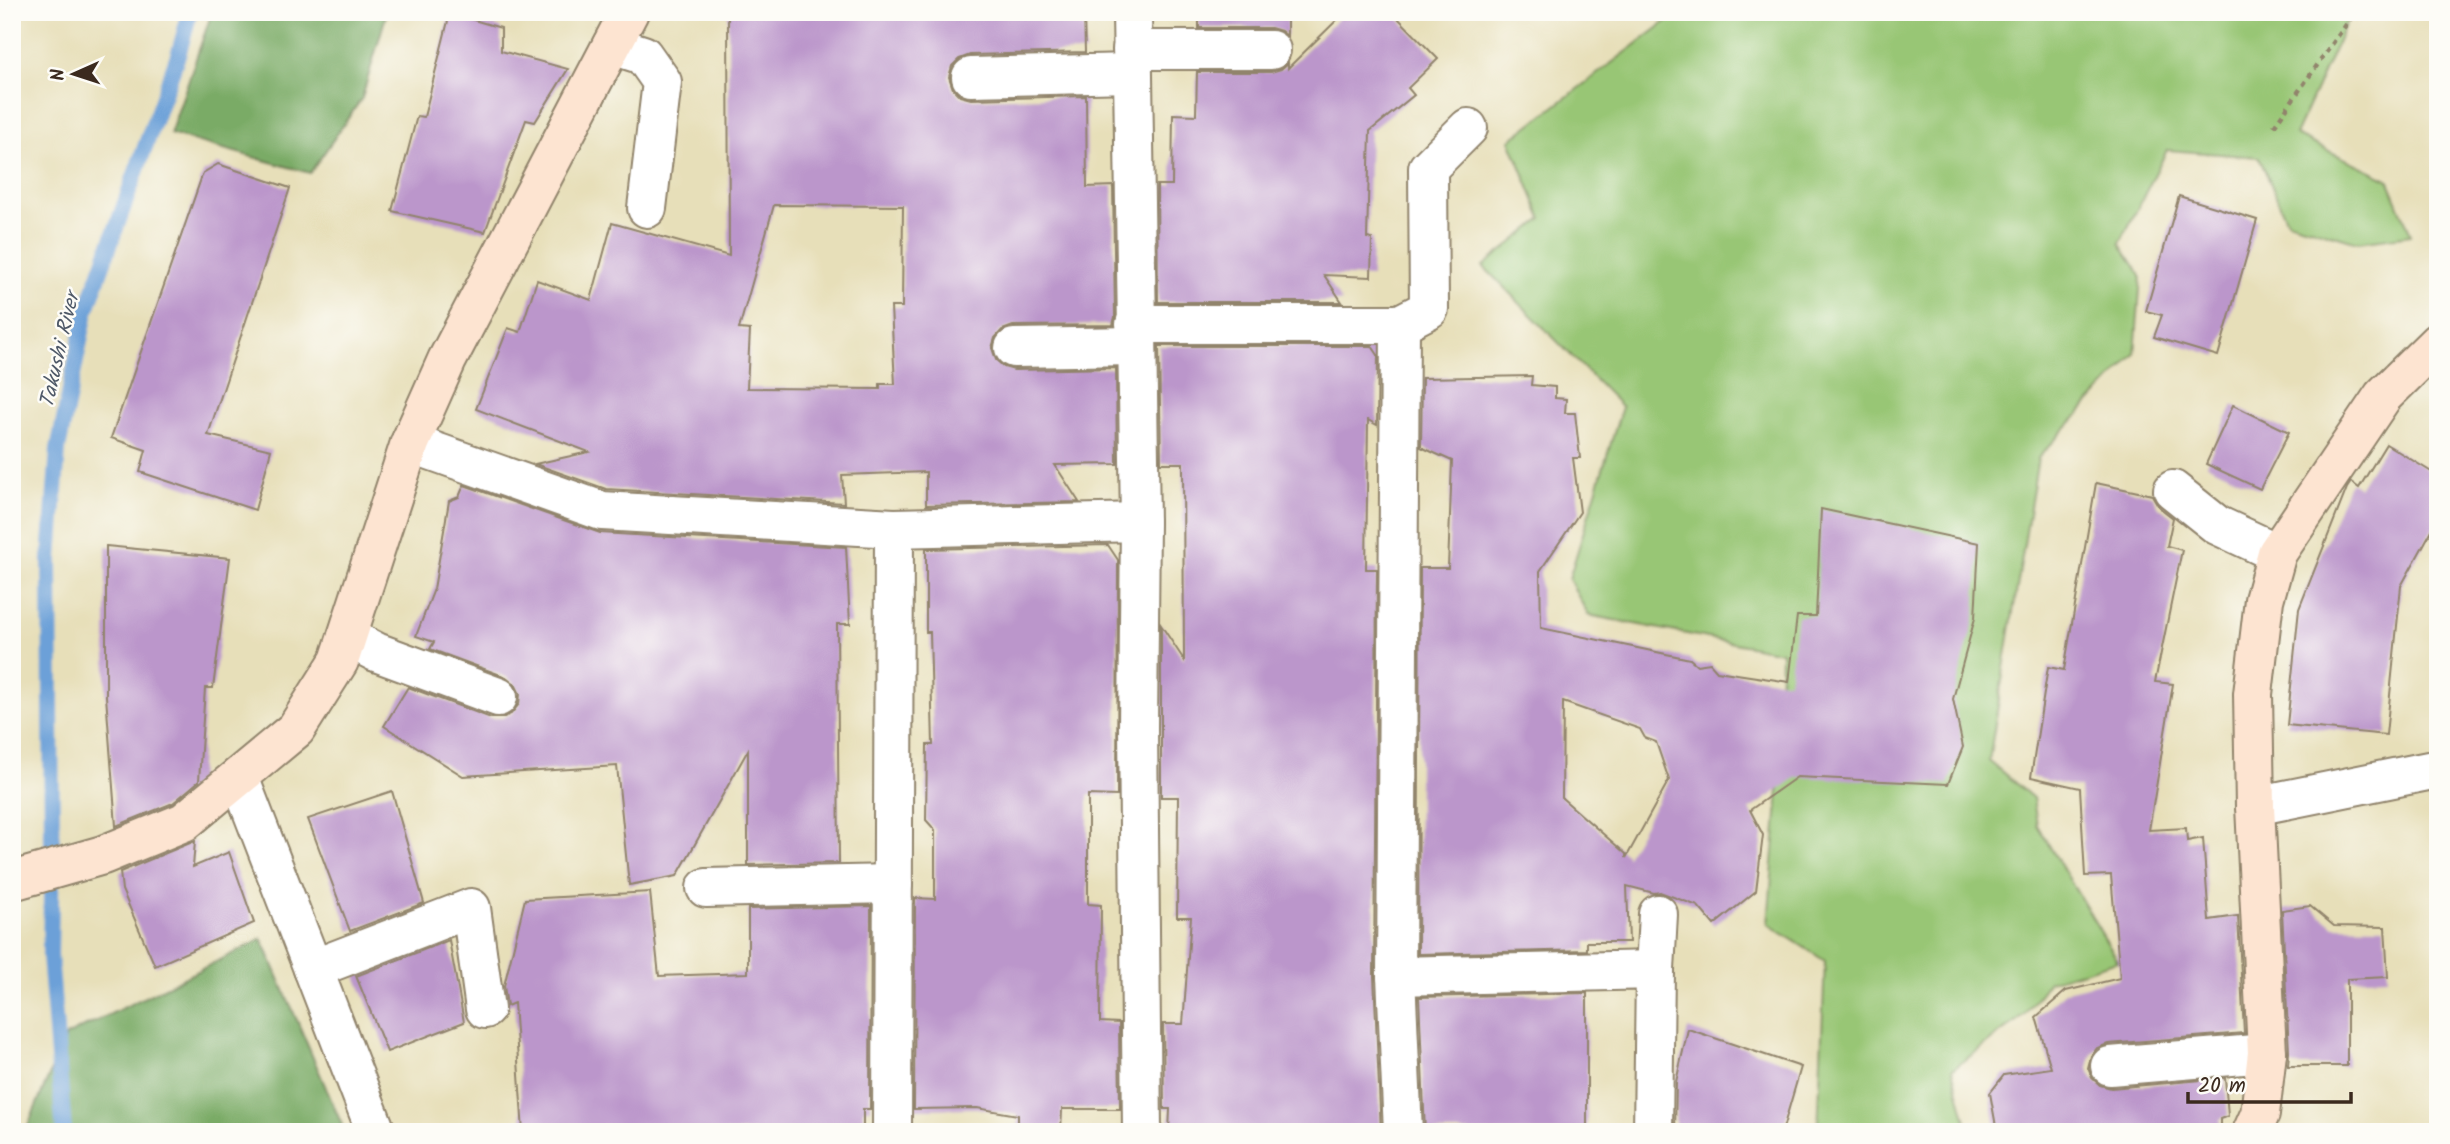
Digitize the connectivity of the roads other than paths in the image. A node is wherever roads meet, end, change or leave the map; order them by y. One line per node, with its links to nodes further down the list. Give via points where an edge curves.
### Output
1 (1132, 12): 4 (street)
2 (621, 29): 7 (street, via 662,82); 12 (street, via 447,360)
3 (1271, 50): 4 (street)
4 (1132, 62): 5 (street); 9 (street)
5 (971, 77)
6 (1468, 128): 8 (street, via 1427,168 1429,309)
7 (647, 208)
8 (1400, 324): 9 (street); 28 (street)
9 (1136, 335): 11 (street); 14 (street)
10 (2438, 342): 16 (street, via 2384,396)
11 (1014, 348)
12 (410, 443): 15 (street, via 602,511); 17 (street)
13 (2173, 490): 16 (street, via 2217,525)
14 (1140, 522): 15 (street); 34 (street)
15 (894, 528): 23 (street)
16 (2277, 553): 21 (street, via 2264,600 2253,694)
17 (347, 637): 18 (street); 20 (street, via 339,660 296,729)
18 (498, 697)
19 (2438, 769): 21 (street)
20 (239, 777): 22 (street, via 184,822 103,855); 26 (street)
21 (2255, 806): 30 (street)
22 (14, 881)
23 (893, 884): 24 (street); 33 (street)
24 (706, 888)
25 (1658, 914): 27 (street)
26 (313, 969): 29 (street, via 471,908); 32 (street)
27 (1654, 970): 28 (street); 36 (street)
28 (1396, 976): 35 (street)
29 (485, 1009)
30 (2267, 1053): 31 (street); 37 (street, via 2260,1114)
31 (2110, 1066)
32 (376, 1132)
33 (892, 1132)
34 (1142, 1132)
35 (1404, 1132)
36 (1653, 1132)
37 (2252, 1132)

